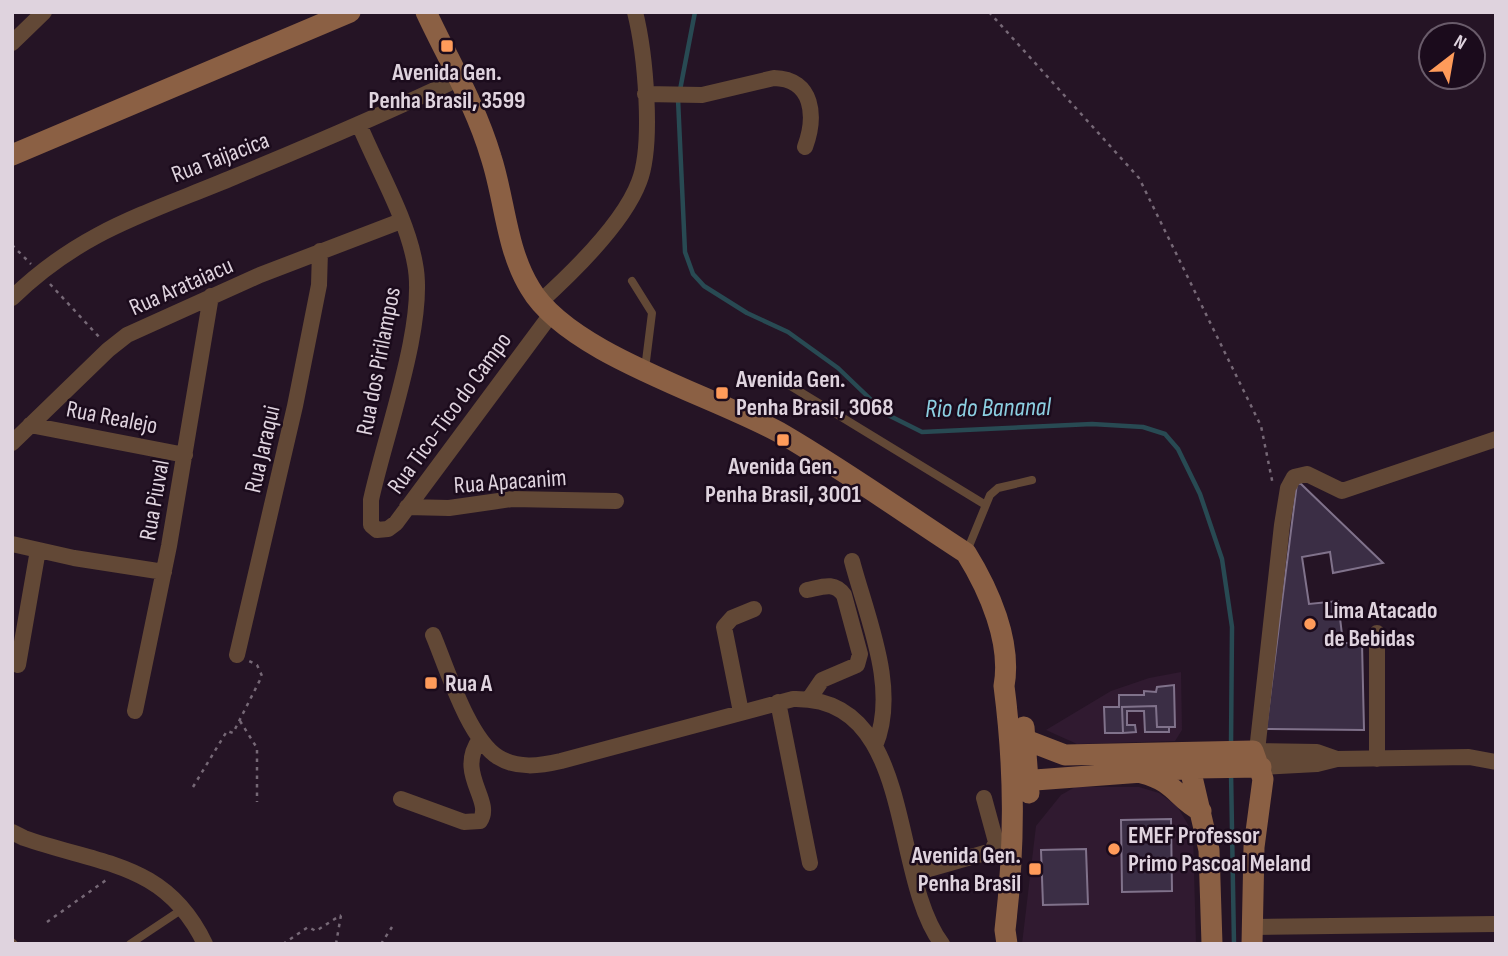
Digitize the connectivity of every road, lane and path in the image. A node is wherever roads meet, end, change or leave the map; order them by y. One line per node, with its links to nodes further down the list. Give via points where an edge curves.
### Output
1 (44, 12): 6 (street)
2 (350, 12): 11 (main road)
3 (425, 12): 7 (main road)
4 (635, 12): 8 (street, Rua Tico-Tico do Campo)
5 (989, 12): 28 (path, via 1139,178 1261,426)
6 (12, 43)
7 (458, 79): 9 (street, Rua Taijacica); 19 (main road, via 491,155 516,257 531,290)
8 (652, 94): 10 (street, via 702,95 774,78 796,82 805,92 812,116); 19 (street, Rua Tico-Tico do Campo, via 639,183)
9 (359, 124): 12 (street, Rua dos Pirilampos); 15 (street, Rua Taijacica, via 133,217 81,243)
10 (805, 147)
11 (12, 155)
12 (401, 221): 14 (street, Rua Arataiacu); 32 (street, Rua dos Pirilampos, via 416,266 416,295 371,500 369,516)
13 (12, 245): 15 (path)
14 (320, 251): 17 (street, Rua Arataiacu); 42 (street, Rua Jaraqui, via 295,406)
15 (38, 273): 18 (street, Rua Taijacica); 20 (path)
16 (632, 281): 21 (lane, via 652,313)
17 (211, 296): 20 (street, Rua Arataiacu, via 142,327); 26 (street, Rua Piuval)
18 (12, 298)
19 (546, 307): 21 (main road, via 589,340); 31 (street, Rua Tico-Tico do Campo)
20 (108, 349): 23 (street, Rua Arataiacu)
21 (645, 372): 35 (main road, via 784,435)
22 (784, 382): 30 (lane)
23 (30, 425): 25 (street, Rua Arataiacu); 26 (street, Rua Realejo)
24 (1496, 439): 57 (street, via 1342,491 1307,474 1294,477 1282,525)
25 (12, 443)
26 (185, 454): 37 (street, Rua Piuval)
27 (1032, 480): 30 (lane, via 998,488)
28 (1274, 488)
29 (616, 501): 31 (street, Rua Apacanim, via 512,499 449,508)
30 (984, 504): 35 (lane)
31 (407, 507): 32 (street, Rua Tico-Tico do Campo, via 396,523)
32 (377, 530)
33 (12, 544): 34 (street)
34 (38, 550): 37 (street); 43 (street)
35 (966, 553): 44 (main road, via 993,604)
36 (852, 562): 53 (street, via 885,707)
37 (164, 572): 47 (street, Rua Piuval)
38 (807, 590): 45 (street, via 832,585 844,595 860,654 857,665 822,680)
39 (754, 609): 48 (street, via 732,618 724,627)
40 (1377, 633): 58 (street)
41 (433, 635): 51 (street)
42 (237, 655): 50 (path, via 257,665 262,676)
43 (18, 665)
44 (1007, 672): 49 (main road); 52 (main road, via 1004,686)
45 (809, 699): 46 (street); 53 (street, via 844,712)
46 (778, 702): 48 (street); 71 (street)
47 (135, 711)
48 (741, 712): 51 (street, via 544,765 500,759)
49 (1022, 718): 52 (main road); 60 (main road)
50 (240, 720): 64 (path, via 233,733 227,731); 67 (path, via 257,748)
51 (480, 739): 66 (street, via 470,756 470,767 483,811 480,821 464,822)
52 (1019, 740): 60 (main road); 63 (main road)
53 (875, 746): 73 (street)
54 (1496, 749): 56 (street)
55 (1220, 757): 57 (main road); 60 (main road); 61 (main road, via 1202,759)
56 (1469, 757): 58 (street); 59 (street)
57 (1254, 758): 58 (street, via 1317,764); 78 (main road, via 1264,779 1254,847)
58 (1377, 758)
59 (1496, 762)
60 (1081, 764): 62 (main road); 63 (main road, via 1043,779); 68 (main road)
61 (1196, 768): 62 (main road); 69 (main road, via 1192,777)
62 (1133, 772): 69 (main road, via 1170,784)
63 (1021, 774): 68 (main road); 79 (main road)
64 (193, 787)
65 (984, 798): 73 (street, via 996,842 992,851)
66 (401, 799)
67 (257, 802)
68 (1028, 809): 79 (main road, via 1014,932)
69 (1202, 811): 86 (main road, via 1209,850)
70 (12, 832): 72 (street)
71 (810, 863)
72 (116, 867): 74 (street, via 156,882); 75 (path, via 111,877)
73 (915, 873): 85 (street, via 927,918)
74 (184, 908): 80 (lane); 81 (street)
75 (47, 922)
76 (1496, 924): 78 (street)
77 (392, 927): 84 (path)
78 (1252, 935)
79 (1007, 943)
80 (130, 944)
81 (205, 944)
82 (283, 944): 83 (path, via 308,927 316,931 341,915)
83 (336, 944)
84 (381, 944)
85 (942, 944)
86 (1212, 944)

